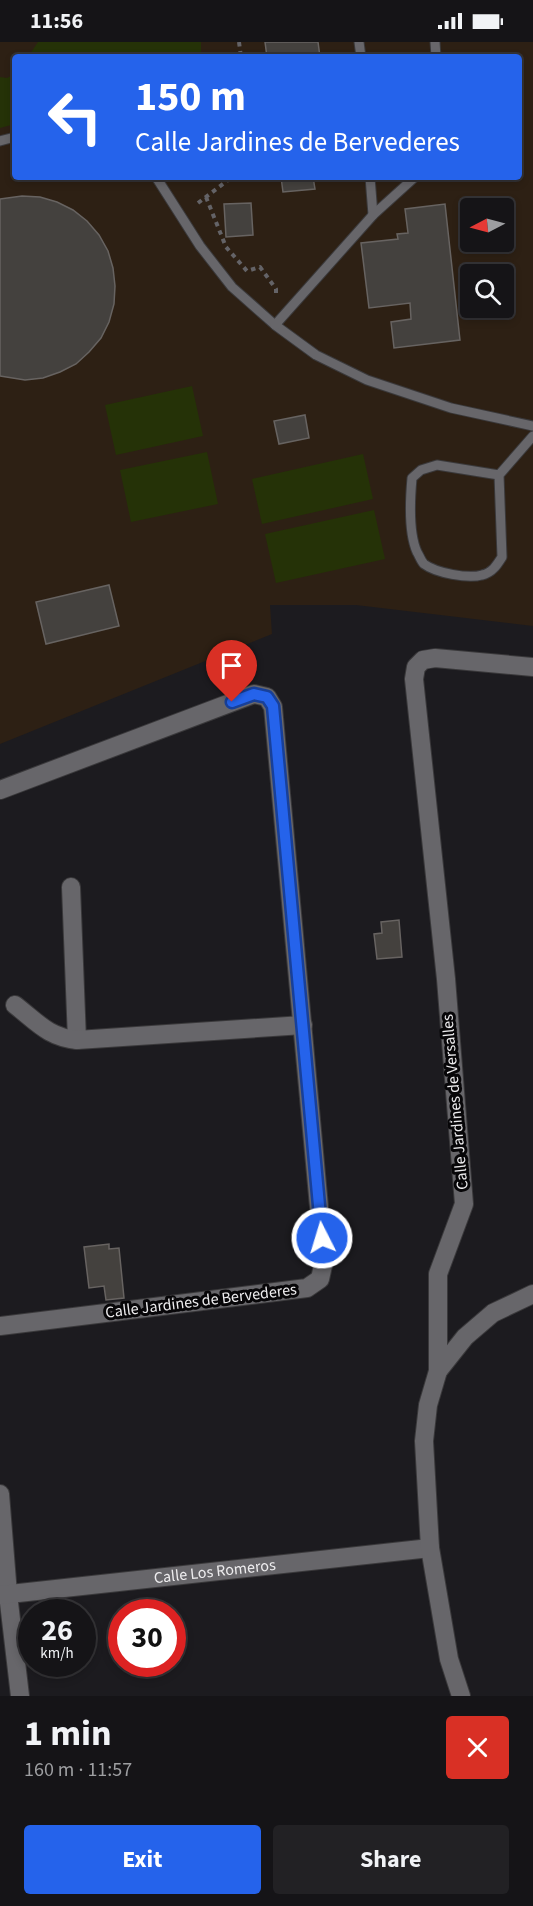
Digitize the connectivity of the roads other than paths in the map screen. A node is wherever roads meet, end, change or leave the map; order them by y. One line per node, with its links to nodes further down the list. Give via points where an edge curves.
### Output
1 (158, 180): 5 (lane, via 225,279)
2 (370, 180): 4 (lane)
3 (412, 180): 4 (lane)
4 (373, 215): 5 (lane)
5 (275, 325): 6 (lane, via 316,355 367,380 451,408)
6 (533, 426)
7 (533, 436): 8 (lane)
8 (500, 475): 8 (lane, via 436,465 412,478 414,543 423,563 441,573 466,576 483,575 496,567 502,557)
9 (533, 667): 17 (street, Calle Jardines de Versalles, via 435,658 423,660 416,667 414,679 446,979 464,1204 438,1274)
10 (0, 790): 13 (street, Calle Jardines de Bervederes, via 254,694 267,697 273,706)
11 (72, 887): 14 (street)
12 (15, 1005): 14 (street, via 52,1034)
13 (303, 1025): 14 (street); 16 (street, Calle Jardines de Bervederes, via 324,1261 320,1279 307,1288)
14 (77, 1040)
15 (533, 1294): 17 (street, via 493,1313 465,1337)
16 (0, 1326)
17 (438, 1371): 20 (street, Calle Jardines de Versalles, via 428,1405 424,1441)
18 (0, 1494): 19 (street)
19 (0, 1500): 21 (street)
20 (430, 1548): 21 (street, Calle Los Romeros); 23 (street, Calle Jardines de Versalles, via 449,1659)
21 (4, 1594): 22 (street)
22 (20, 1696)
23 (460, 1696)

